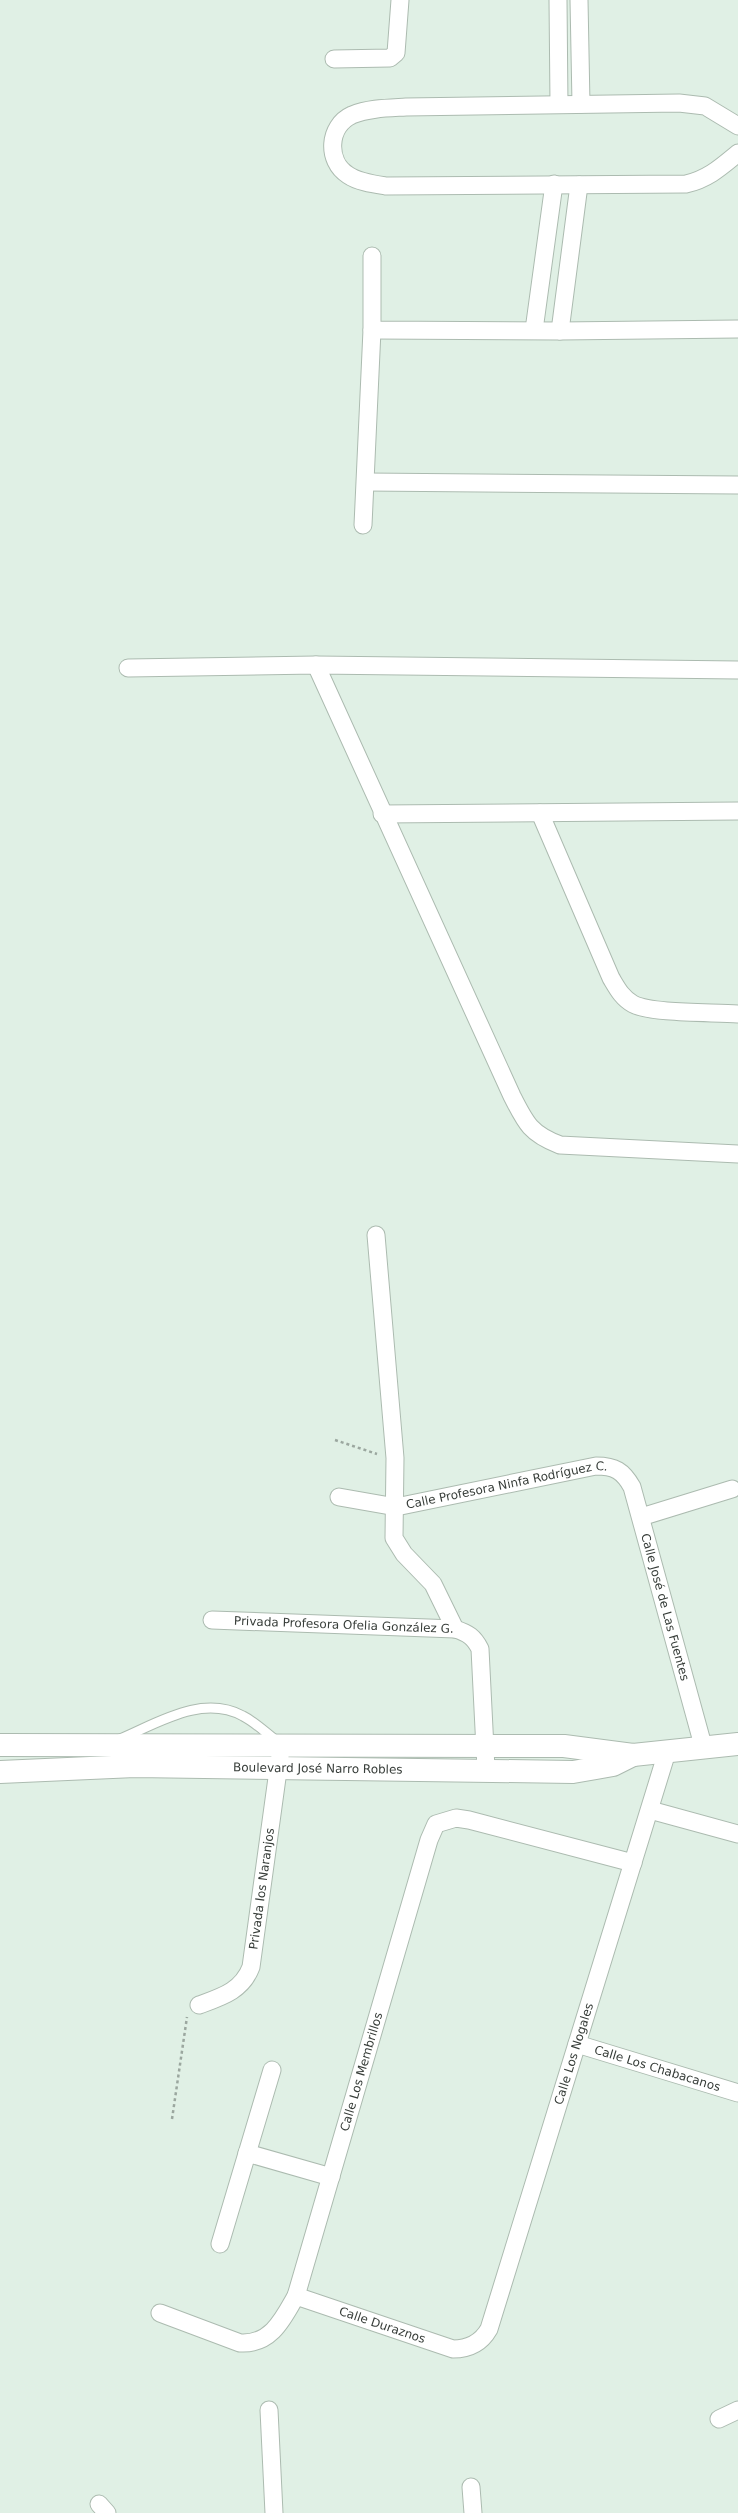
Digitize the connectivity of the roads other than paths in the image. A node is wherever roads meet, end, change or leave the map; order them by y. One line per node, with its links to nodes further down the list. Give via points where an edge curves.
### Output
1 (400, 0): 4 (street, via 396,53 385,58)
2 (558, 0): 5 (street)
3 (580, 0): 6 (street)
4 (334, 59)
5 (559, 104): 6 (street); 9 (street, via 386,108 352,116 344,121 337,126 332,144 342,171 353,178 372,184)
6 (581, 104): 7 (street, via 679,103 705,106)
7 (738, 126)
8 (738, 153): 10 (street, via 713,174 686,184)
9 (554, 184): 10 (street); 14 (street)
10 (579, 185): 15 (street)
11 (372, 256): 13 (street)
12 (738, 329): 15 (street)
13 (372, 330): 14 (street); 16 (street)
14 (534, 330): 15 (street)
15 (560, 331)
16 (366, 482): 17 (street); 18 (street)
17 (738, 486)
18 (363, 525)
19 (316, 666): 20 (street); 21 (street); 24 (street)
20 (128, 668)
21 (738, 670)
22 (738, 811): 23 (street)
23 (540, 813): 24 (street); 25 (street, via 621,995 633,1004 651,1008)
24 (382, 814): 26 (street, via 512,1096 532,1130 541,1138 560,1145)
25 (738, 1014)
26 (738, 1154)
27 (376, 1235): 31 (street, via 395,1458)
28 (618, 1469): 31 (street, Calle Profesora Ninfa Rodríguez C., via 596,1466); 32 (street, Calle José de Las Fuentes, via 632,1488)
29 (732, 1489): 32 (street)
30 (339, 1497): 31 (street)
31 (396, 1507): 34 (street, via 392,1526 394,1538 404,1554 433,1584)
32 (641, 1517): 40 (street, Calle José de Las Fuentes)
33 (212, 1620): 34 (street, Privada Profesora Ofelia González G.)
34 (455, 1629): 39 (street, Privada Profesora Ofelia González G., via 474,1638 480,1649)
35 (280, 1744): 38 (street, Boulevard José Narro Robles); 38 (lane, via 244,1716 231,1711 204,1708 183,1712); 39 (street, Boulevard José Narro Robles); 43 (street, Privada los Naranjos)
36 (738, 1744): 40 (street, Boulevard José Narro Robles)
37 (0, 1745): 38 (street, Boulevard José Narro Robles)
38 (108, 1745)
39 (485, 1746): 42 (street, Boulevard José Narro Robles, via 564,1746); 44 (street)
40 (704, 1749): 41 (street, Boulevard José Narro Robles)
41 (667, 1752): 42 (street, Boulevard José Narro Robles); 46 (street, Calle Los Nogales)
42 (633, 1755): 44 (street, Boulevard José Narro Robles, via 612,1765 573,1772)
43 (279, 1769): 44 (street, Boulevard José Narro Robles); 45 (street, Boulevard José Narro Robles, via 135,1766); 49 (street, Privada los Naranjos, via 251,1968 246,1979 231,1992)
44 (486, 1769)
45 (0, 1772)
46 (650, 1810): 47 (street); 48 (street, Calle Los Nogales)
47 (738, 1834)
48 (633, 1863): 50 (street, Calle Los Nogales); 54 (street, Calle Los Membrillos, via 469,1820 443,1820 432,1830)
49 (200, 2005)
50 (577, 2044): 52 (street, Calle Los Chabacanos); 58 (street, Calle Los Nogales, via 489,2329 484,2338)
51 (272, 2070): 53 (street)
52 (738, 2093)
53 (247, 2154): 54 (street); 55 (street)
54 (331, 2177): 56 (street, Calle Los Membrillos)
55 (220, 2244)
56 (296, 2296): 57 (street, Calle Los Membrillos, via 279,2326 257,2342 240,2343); 58 (street, Calle Duraznos, via 453,2349)
57 (160, 2313)
58 (469, 2347)
59 (269, 2410): 63 (street)
60 (738, 2410): 61 (street)
61 (719, 2419)
62 (470, 2487): 64 (street)
63 (274, 2513)
64 (473, 2513)

